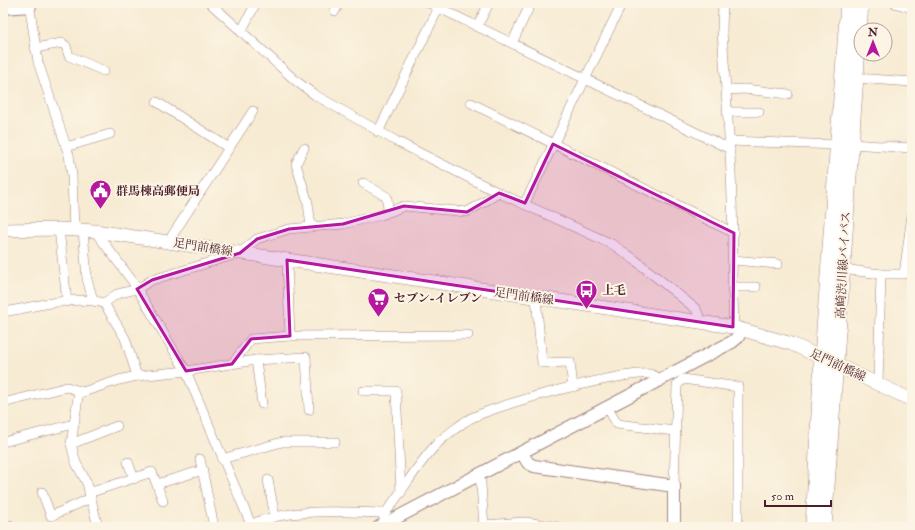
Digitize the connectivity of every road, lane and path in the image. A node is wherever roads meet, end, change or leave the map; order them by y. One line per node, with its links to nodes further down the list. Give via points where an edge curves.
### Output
1 (210, 3): 16 (street)
2 (256, 3): 16 (street)
3 (429, 3): 12 (street)
4 (489, 3): 15 (street)
5 (531, 3): 17 (street)
6 (622, 3): 20 (street)
7 (723, 3): 23 (street)
8 (848, 3): 33 (main road, 高崎渋川線バイパス)
9 (861, 3): 21 (main road, 高崎渋川線バイパス)
10 (894, 3): 14 (street)
11 (30, 4): 13 (street); 18 (street)
12 (440, 5): 15 (street); 30 (street)
13 (3, 8)
14 (912, 8)
15 (477, 27): 17 (street)
16 (241, 32): 30 (street, via 296,81)
17 (512, 44): 20 (street)
18 (35, 48): 19 (street, via 62,43 66,46 69,56); 35 (street)
19 (104, 70)
20 (584, 78): 32 (street); 34 (street)
21 (856, 78): 22 (street); 33 (main road, 高崎渋川線バイパス)
22 (912, 82)
23 (726, 90): 24 (street, via 744,89); 28 (street)
24 (788, 94)
25 (157, 102): 36 (street)
26 (472, 103): 32 (street)
27 (253, 111): 36 (street)
28 (727, 112): 29 (street); 34 (street)
29 (759, 112)
30 (378, 132): 40 (street)
31 (110, 134): 35 (street)
32 (553, 144): 41 (street); 48 (street)
33 (844, 144): 34 (street); 38 (street); 54 (main road, 高崎渋川線バイパス); 68 (main road, 高崎渋川線バイパス)
34 (730, 145): 48 (street)
35 (66, 147): 47 (street)
36 (229, 148): 49 (street)
37 (304, 148): 44 (street, via 296,164 308,203)
38 (912, 148)
39 (363, 183): 42 (street, via 387,197)
40 (499, 193): 41 (street); 42 (street, via 466,212 404,206)
41 (525, 203): 64 (street, via 601,238 625,253 696,308)
42 (388, 211): 44 (street, via 344,224)
43 (912, 215): 55 (street, via 904,274)
44 (311, 227): 50 (street, via 257,239)
45 (3, 230): 46 (main road, 足門前橋線)
46 (59, 230): 47 (main road, 足門前橋線); 61 (street)
47 (84, 230): 49 (main road, 足門前橋線); 58 (street); 60 (street, via 86,279)
48 (734, 234): 52 (street)
49 (168, 242): 50 (main road, 足門前橋線)
50 (240, 253): 51 (main road, 足門前橋線); 58 (street, via 152,280)
51 (287, 260): 59 (main road, 足門前橋線); 67 (street)
52 (733, 260): 53 (street); 56 (street)
53 (778, 264)
54 (842, 269): 55 (street); 71 (main road, 高崎渋川線バイパス)
55 (881, 274): 75 (street)
56 (732, 287): 57 (street); 65 (street)
57 (756, 287)
58 (137, 289): 62 (street, via 117,294); 72 (street)
59 (536, 297): 64 (main road, 足門前橋線); 76 (street, via 542,363 570,362)
60 (93, 300): 61 (street); 62 (street)
61 (67, 302): 63 (street)
62 (104, 303): 73 (street, via 125,338)
63 (3, 312)
64 (701, 322): 65 (main road, 足門前橋線)
65 (737, 328): 68 (main road, 足門前橋線, via 792,344); 74 (street, via 738,337 732,342)
66 (468, 335): 67 (street)
67 (290, 336): 70 (street, via 251,338)
68 (822, 358): 71 (main road, 足門前橋線); 113 (main road, 高崎渋川線バイパス)
69 (256, 360): 70 (street); 81 (street); 83 (street, via 306,357)
70 (232, 364): 72 (street)
71 (838, 364): 75 (main road, 足門前橋線); 114 (main road, 高崎渋川線バイパス)
72 (186, 371): 73 (street); 92 (street)
73 (137, 376): 77 (street)
74 (661, 379): 76 (street, via 651,374 628,376); 82 (street)
75 (878, 384): 79 (main road, 足門前橋線)
76 (573, 387): 101 (street, via 477,414 465,421 436,445)
77 (79, 391): 80 (street, via 67,387); 84 (street)
78 (363, 391): 101 (street, via 396,391)
79 (912, 400)
80 (3, 403)
81 (262, 404)
82 (607, 407): 86 (street, via 617,424); 90 (street)
83 (310, 410)
84 (74, 424): 87 (street); 89 (street)
85 (117, 426): 89 (street)
86 (675, 431): 99 (street); 112 (street, via 677,385 683,379 738,387)
87 (3, 442)
88 (334, 442): 92 (street, via 282,442)
89 (71, 444): 102 (street)
90 (522, 453): 95 (street); 99 (street, via 534,466)
91 (200, 459): 94 (street)
92 (222, 459): 106 (street)
93 (128, 462): 96 (street)
94 (203, 470): 98 (street); 109 (street)
95 (478, 474): 105 (street); 107 (street)
96 (134, 479): 98 (street, via 152,472); 102 (street)
97 (268, 480): 104 (street)
98 (157, 484): 103 (street)
99 (674, 486): 111 (street)
100 (42, 492): 102 (street, via 51,516)
101 (401, 493): 105 (street)
102 (90, 496): 108 (street)
103 (163, 501)
104 (275, 517): 105 (street, via 323,512); 106 (street)
105 (382, 521)
106 (249, 526)
107 (484, 526): 110 (street, via 525,522)
108 (98, 527)
109 (214, 527)
110 (558, 527)
111 (674, 527)
112 (738, 527)
113 (813, 527)
114 (824, 527)

